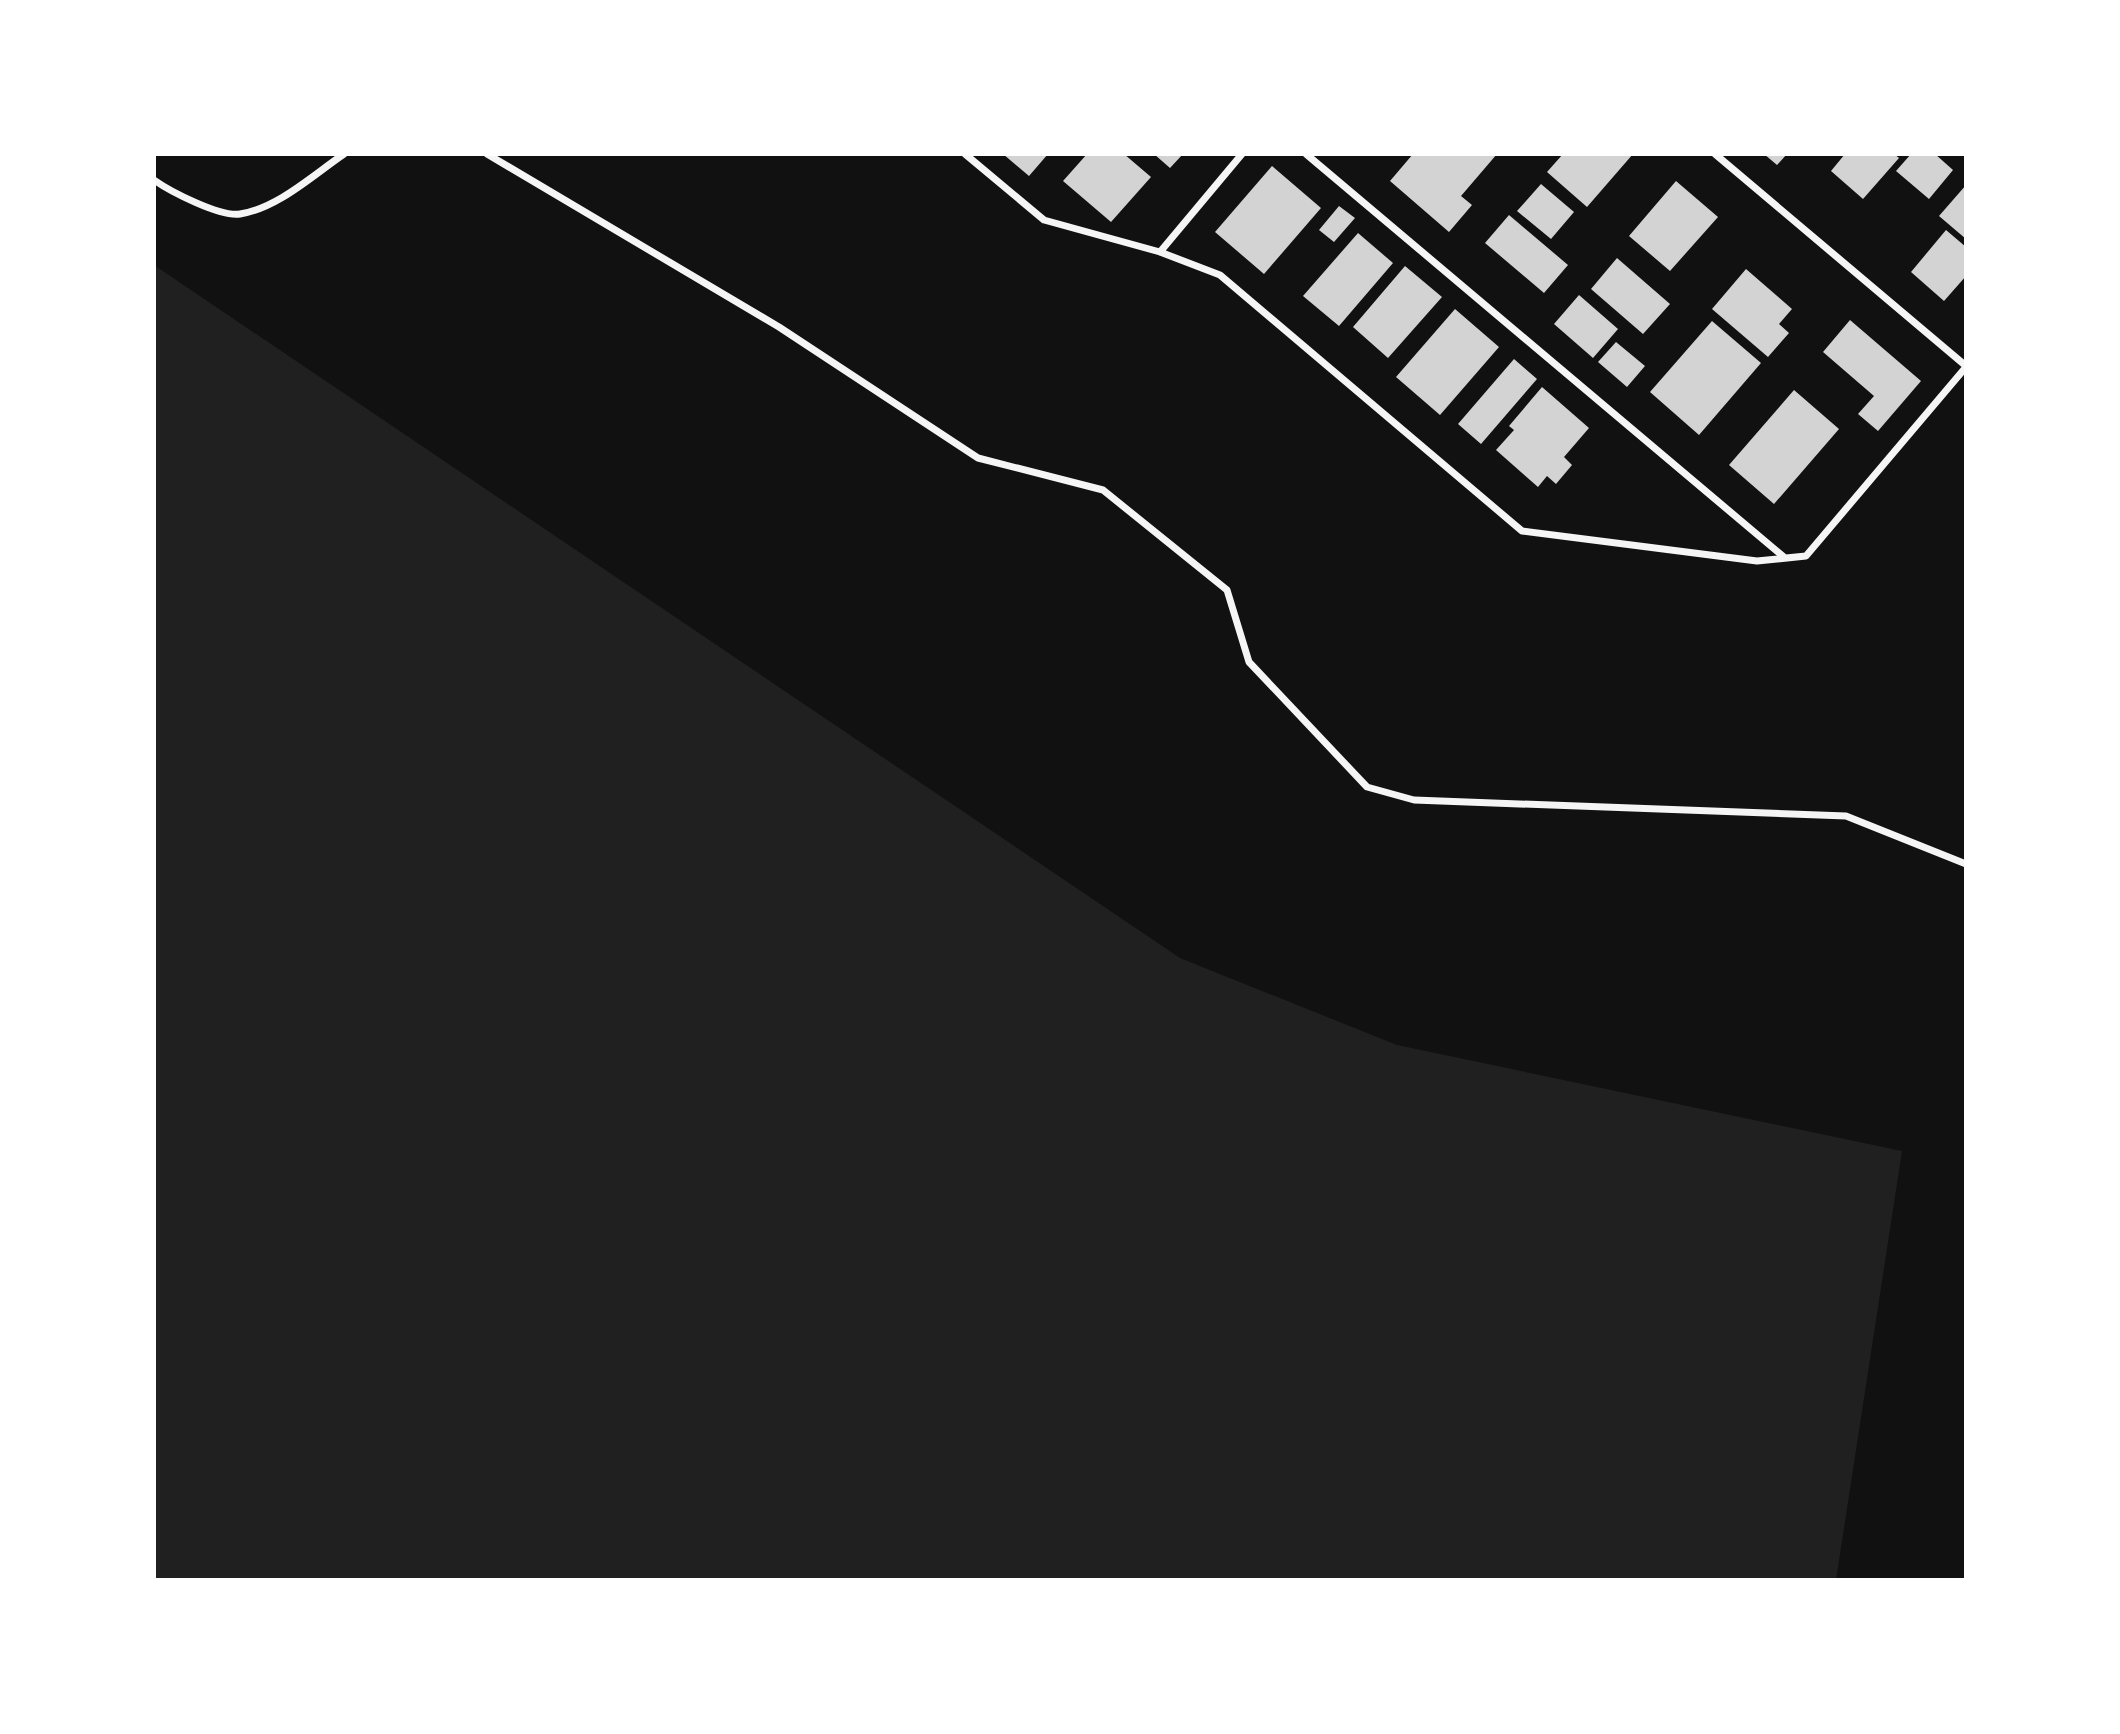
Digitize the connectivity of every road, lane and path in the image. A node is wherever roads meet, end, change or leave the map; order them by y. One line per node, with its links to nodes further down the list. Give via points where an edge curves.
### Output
1 (344, 154): 7 (street, via 270,205 237,215 178,197)
2 (487, 154): 11 (street, via 779,327 978,458 1103,490 1227,590 1249,662 1367,787 1414,800 1846,816)
3 (965, 154): 8 (street, via 1044,220)
4 (1242, 154): 8 (street)
5 (1306, 154): 10 (street)
6 (1715, 154): 9 (street)
7 (154, 180)
8 (1160, 252): 10 (street, via 1220,275 1522,531 1757,561)
9 (1966, 367): 10 (street, via 1806,556)
10 (1785, 558)
11 (1966, 864)

